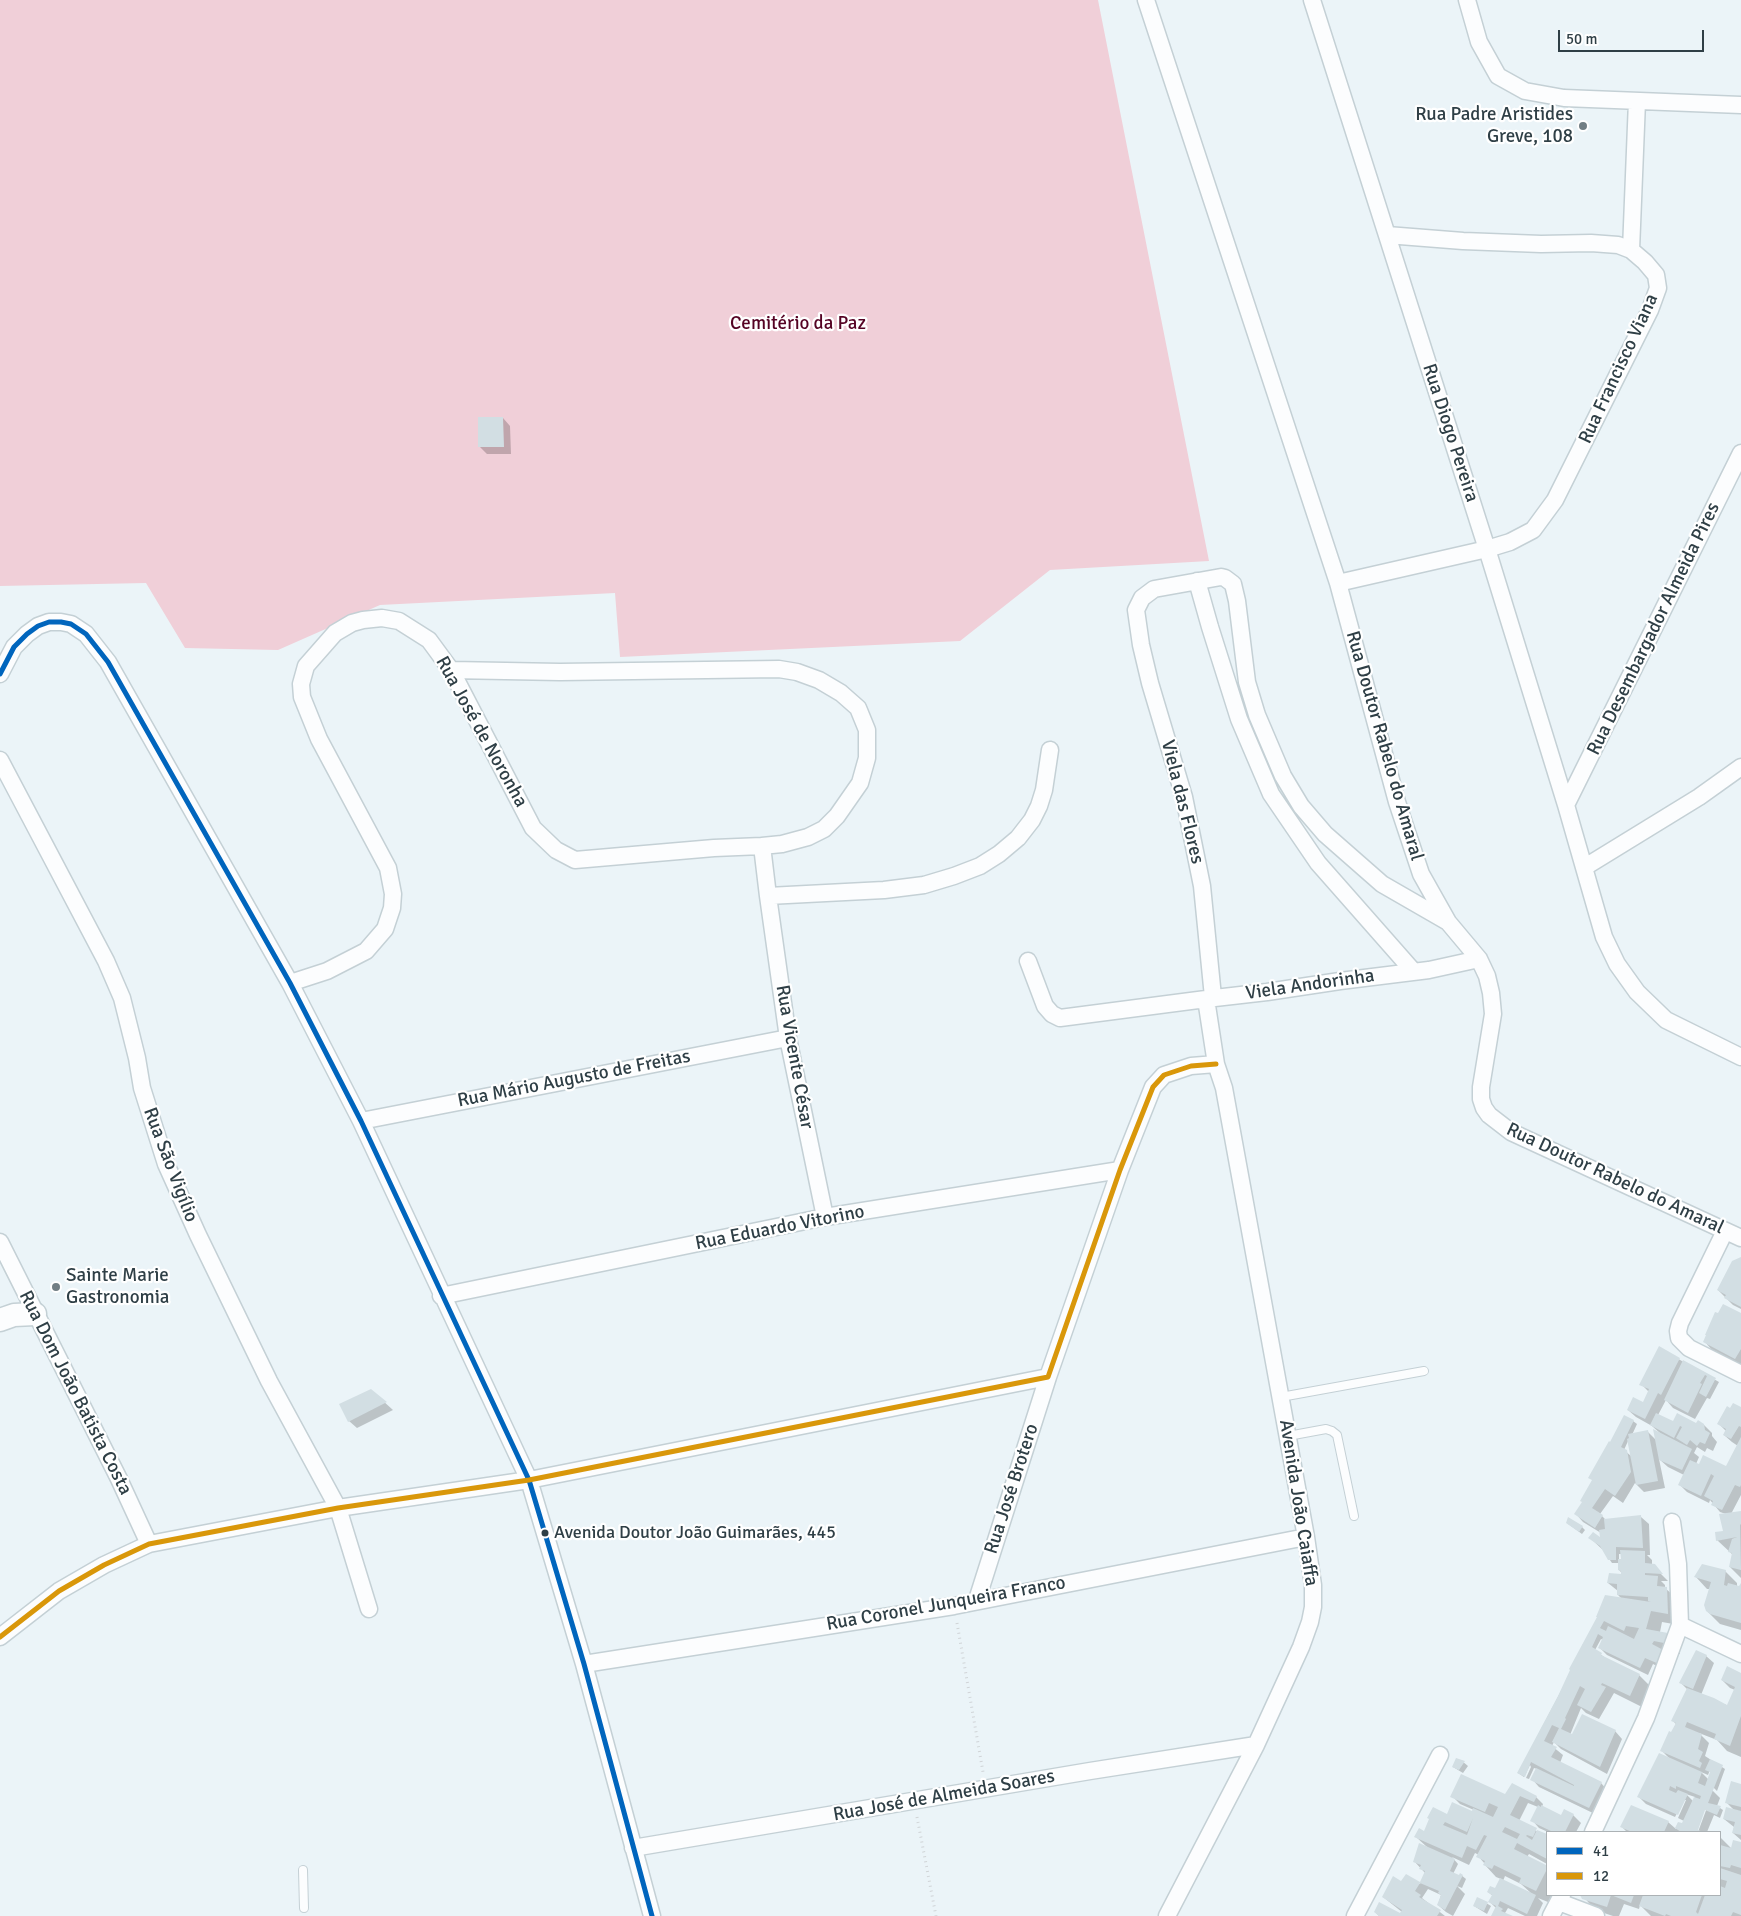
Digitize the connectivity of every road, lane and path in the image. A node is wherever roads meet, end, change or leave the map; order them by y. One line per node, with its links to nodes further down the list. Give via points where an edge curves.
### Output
1 (1146, 0): 11 (street, Rua Doutor Rabelo do Amaral)
2 (1312, 0): 6 (street, Rua Diogo Pereira)
3 (1467, 0): 4 (street, via 1479,42 1498,76 1525,91 1564,98)
4 (1637, 101): 5 (street); 7 (street)
5 (1741, 105)
6 (1387, 235): 7 (street, via 1462,241 1591,243 1618,245); 9 (street, Rua Diogo Pereira)
7 (1632, 250): 9 (street, Rua Francisco Viana, via 1656,275 1658,288 1650,310 1555,500 1533,530)
8 (1741, 452): 17 (street, Rua Desembargador Almeida Pires)
9 (1487, 549): 11 (street, Rua Francisco Viana); 17 (street, Rua Diogo Pereira)
10 (1197, 581): 21 (street, via 1221,577 1233,584 1247,682 1257,715 1283,776 1301,806 1325,834 1382,884); 24 (street, via 1239,719 1271,794 1318,863); 26 (street, Viela das Flores, via 1154,589 1142,598 1136,610 1150,684 1184,797 1200,877)
11 (1338, 582): 21 (street, Rua Doutor Rabelo do Amaral, via 1397,802 1421,874)
12 (451, 670): 18 (street, Rua José de Noronha, via 533,828 556,850 575,860); 18 (street, Rua José de Noronha, via 778,669 819,680 858,708 867,730 867,758 860,783 824,829 808,837); 25 (street, Rua José de Noronha, via 429,640 399,621 382,618 352,623 334,633 306,666 301,684 302,697 318,739 388,868 393,894 392,908 384,929 366,951 327,971)
13 (0, 674): 25 (street, via 14,647 38,626 61,622 71,624 86,634 108,662)
14 (1050, 750): 20 (street, via 1044,790 1032,820 1018,838 980,866 924,885)
15 (0, 760): 45 (street, Rua São Vigílio, via 102,952 122,998 151,1120 166,1164 198,1235 269,1381)
16 (1741, 768): 19 (street)
17 (1566, 805): 19 (street, Rua Diogo Pereira)
18 (762, 846): 20 (street, Rua Vicente César)
19 (1585, 867): 28 (street, Rua Diogo Pereira, via 1604,937 1617,964 1637,992 1666,1020)
20 (768, 896): 27 (street, Rua Vicente César)
21 (1448, 922): 22 (street, Rua Doutor Rabelo do Amaral)
22 (1479, 959): 24 (street, Viela Andorinha); 33 (street, Rua Doutor Rabelo do Amaral, via 1487,976 1493,1014 1480,1099 1489,1115 1511,1132)
23 (1028, 961): 26 (street, Viela Andorinha, via 1045,1006 1060,1018)
24 (1414, 972): 26 (street, Viela Andorinha)
25 (290, 983): 30 (street)
26 (1209, 998): 29 (street)
27 (788, 1038): 30 (street, Rua Mário Augusto de Freitas); 32 (street, Rua Vicente César)
28 (1741, 1057)
29 (1216, 1064): 31 (street, Rua José Brotero, via 1191,1066 1158,1080); 42 (street, Avenida João Caiaffa, via 1224,1088)
30 (361, 1120): 36 (street)
31 (1120, 1170): 32 (street, Rua Eduardo Vitorino); 41 (street, Rua José Brotero)
32 (825, 1217): 36 (street, Rua Eduardo Vitorino)
33 (1725, 1231): 34 (street, Rua Doutor Rabelo do Amaral); 40 (street, via 1678,1331 1679,1338 1689,1348)
34 (1741, 1238)
35 (0, 1242): 37 (street, Rua Dom João Batista Costa)
36 (441, 1296): 44 (street)
37 (35, 1314): 38 (main road, via 14,1315); 49 (street, Rua Dom João Batista Costa, via 120,1479)
38 (0, 1320)
39 (1424, 1371): 42 (lane)
40 (1741, 1374)
41 (1048, 1377): 44 (street); 50 (street, Rua José Brotero)
42 (1281, 1397): 43 (street, Avenida João Caiaffa)
43 (1288, 1436): 46 (lane, via 1326,1429 1337,1435); 48 (street, Avenida João Caiaffa)
44 (529, 1480): 45 (street); 56 (street)
45 (338, 1508): 49 (street); 52 (street, Rua São Vigílio)
46 (1354, 1516)
47 (1672, 1522): 53 (street, via 1678,1564)
48 (1306, 1537): 50 (street, Rua Coronel Junqueira Franco); 57 (street, Avenida João Caiaffa, via 1313,1585 1310,1622)
49 (149, 1544): 54 (street, via 59,1591)
50 (977, 1600): 51 (street, Rua Coronel Junqueira Franco)
51 (954, 1606): 56 (street, Rua Coronel Junqueira Franco); 59 (path)
52 (368, 1609)
53 (1680, 1624): 55 (street); 61 (street, via 1646,1718)
54 (0, 1637)
55 (1741, 1654)
56 (584, 1664): 62 (street)
57 (1256, 1745): 59 (street, Rua José de Almeida Soares); 68 (street, Avenida João Caiaffa)
58 (1440, 1755): 69 (street)
59 (988, 1789): 60 (street, Rua José de Almeida Soares)
60 (914, 1802): 62 (street, Rua José de Almeida Soares); 67 (path)
61 (1593, 1831)
62 (633, 1848): 66 (street)
63 (303, 1870): 65 (lane)
64 (1557, 1904): 70 (street)
65 (304, 1908)
66 (652, 1916)
67 (936, 1916)
68 (1167, 1916)
69 (1355, 1916)
70 (1596, 1916)

